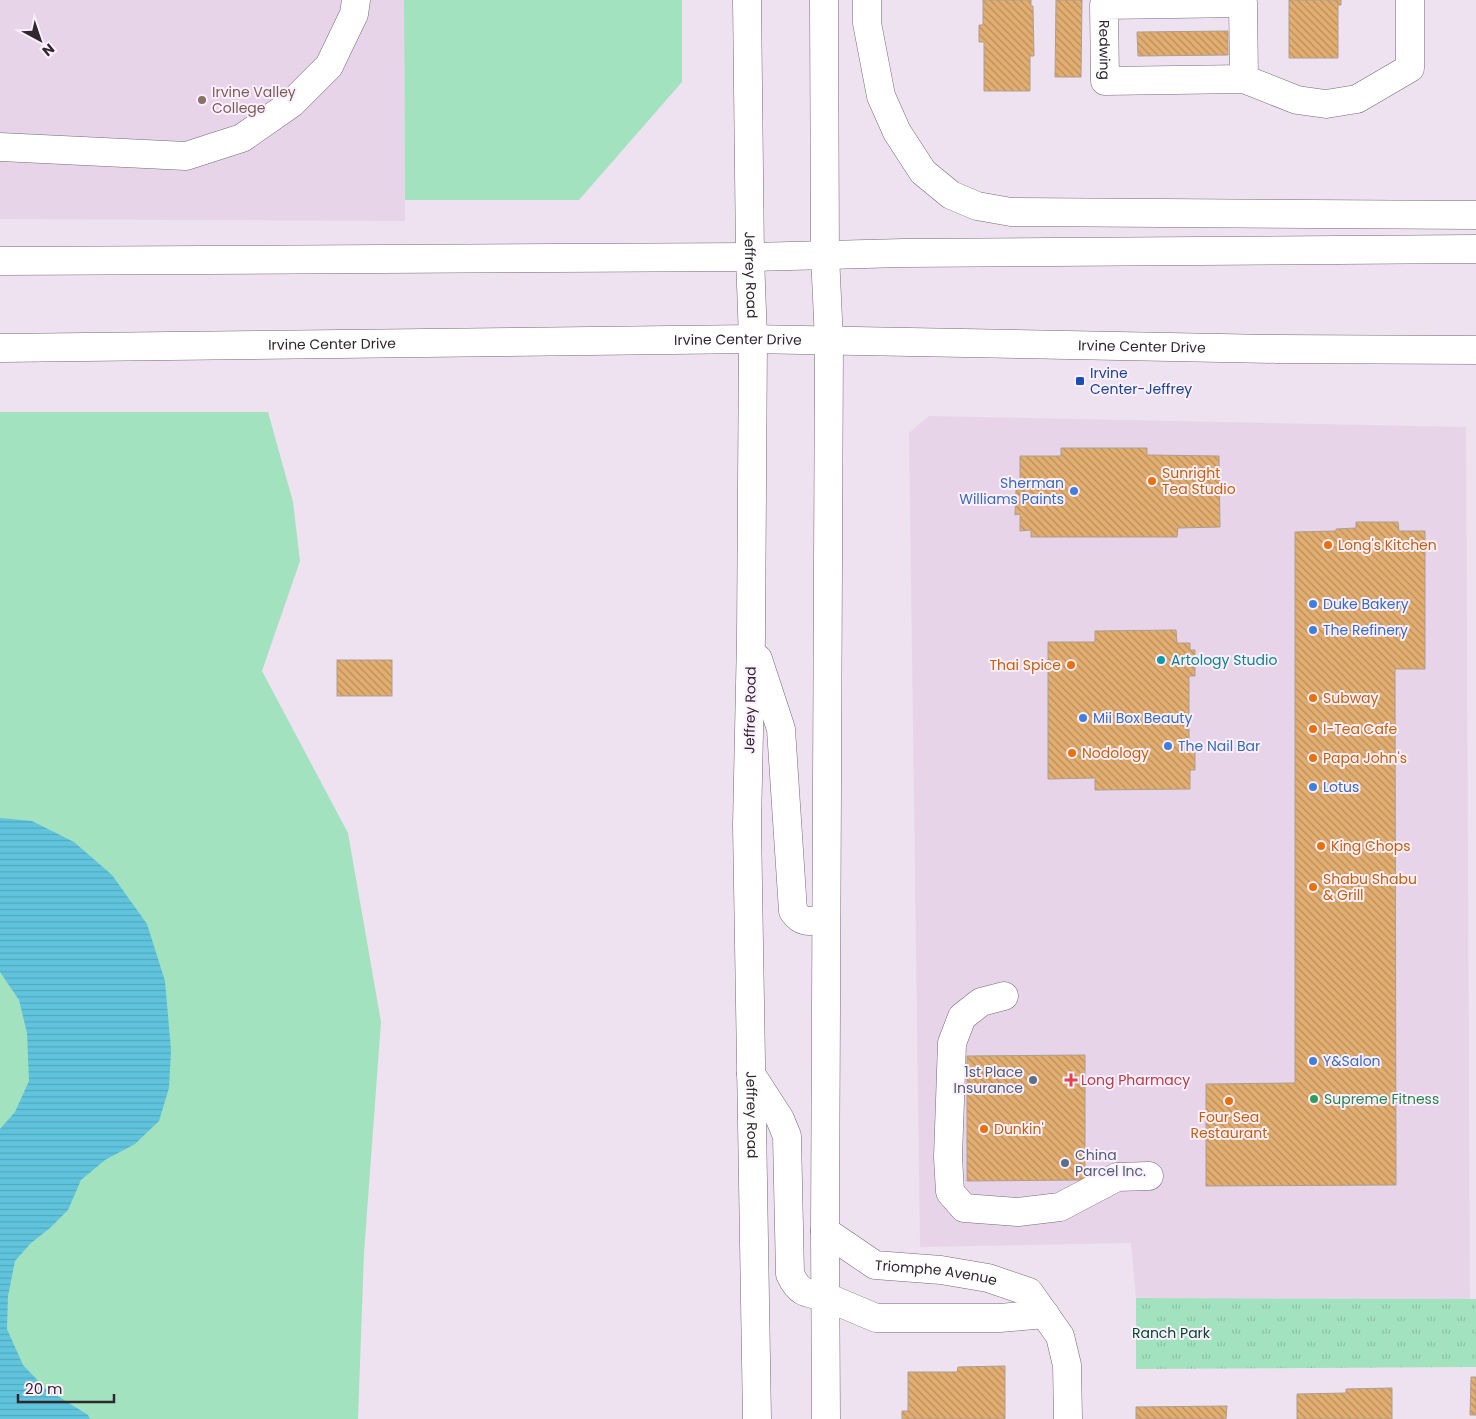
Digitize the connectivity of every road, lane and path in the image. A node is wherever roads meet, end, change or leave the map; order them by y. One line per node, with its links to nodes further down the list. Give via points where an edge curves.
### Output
1 (356, 0): 7 (main road, via 354,14 329,66 292,103 242,138 186,156)
2 (747, 0): 11 (main road, Jeffrey Road)
3 (824, 0): 10 (main road)
4 (867, 0): 8 (main road, via 867,24 881,96 897,132 923,172 951,195 977,206 1011,212)
5 (1410, 0): 6 (main road, Redwing, via 1410,68 1357,99 1326,104 1297,100)
6 (1244, 79): 6 (main road, Redwing, via 1105,81 1104,5 1243,3)
7 (0, 147)
8 (1476, 215)
9 (1476, 248): 10 (main road)
10 (824, 255): 11 (main road); 14 (main road)
11 (750, 257): 12 (main road); 13 (main road, Jeffrey Road)
12 (0, 261)
13 (753, 338): 14 (main road, Irvine Center Drive); 15 (main road, Irvine Center Drive); 17 (main road, Jeffrey Road)
14 (830, 341): 16 (main road, Irvine Center Drive); 18 (main road)
15 (0, 348)
16 (1476, 350)
17 (751, 638): 18 (main road, via 781,729 793,911 805,922); 20 (main road, Jeffrey Road, via 747,825)
18 (826, 919): 22 (main road)
19 (1004, 996): 21 (main road, via 982,1002 962,1017 952,1043 950,1192 964,1208 1018,1212 1060,1207 1117,1176)
20 (751, 1074): 23 (main road, via 787,1136 790,1274 800,1290 809,1295); 25 (main road, Jeffrey Road)
21 (1149, 1176)
22 (825, 1231): 23 (main road); 24 (main road, Triomphe Avenue, via 875,1265 941,1270 988,1278 1029,1292)
23 (824, 1296): 24 (main road, via 876,1318 1000,1318); 26 (main road)
24 (1053, 1325): 27 (main road, via 1067,1365)
25 (757, 1419)
26 (826, 1419)
27 (1068, 1419)

